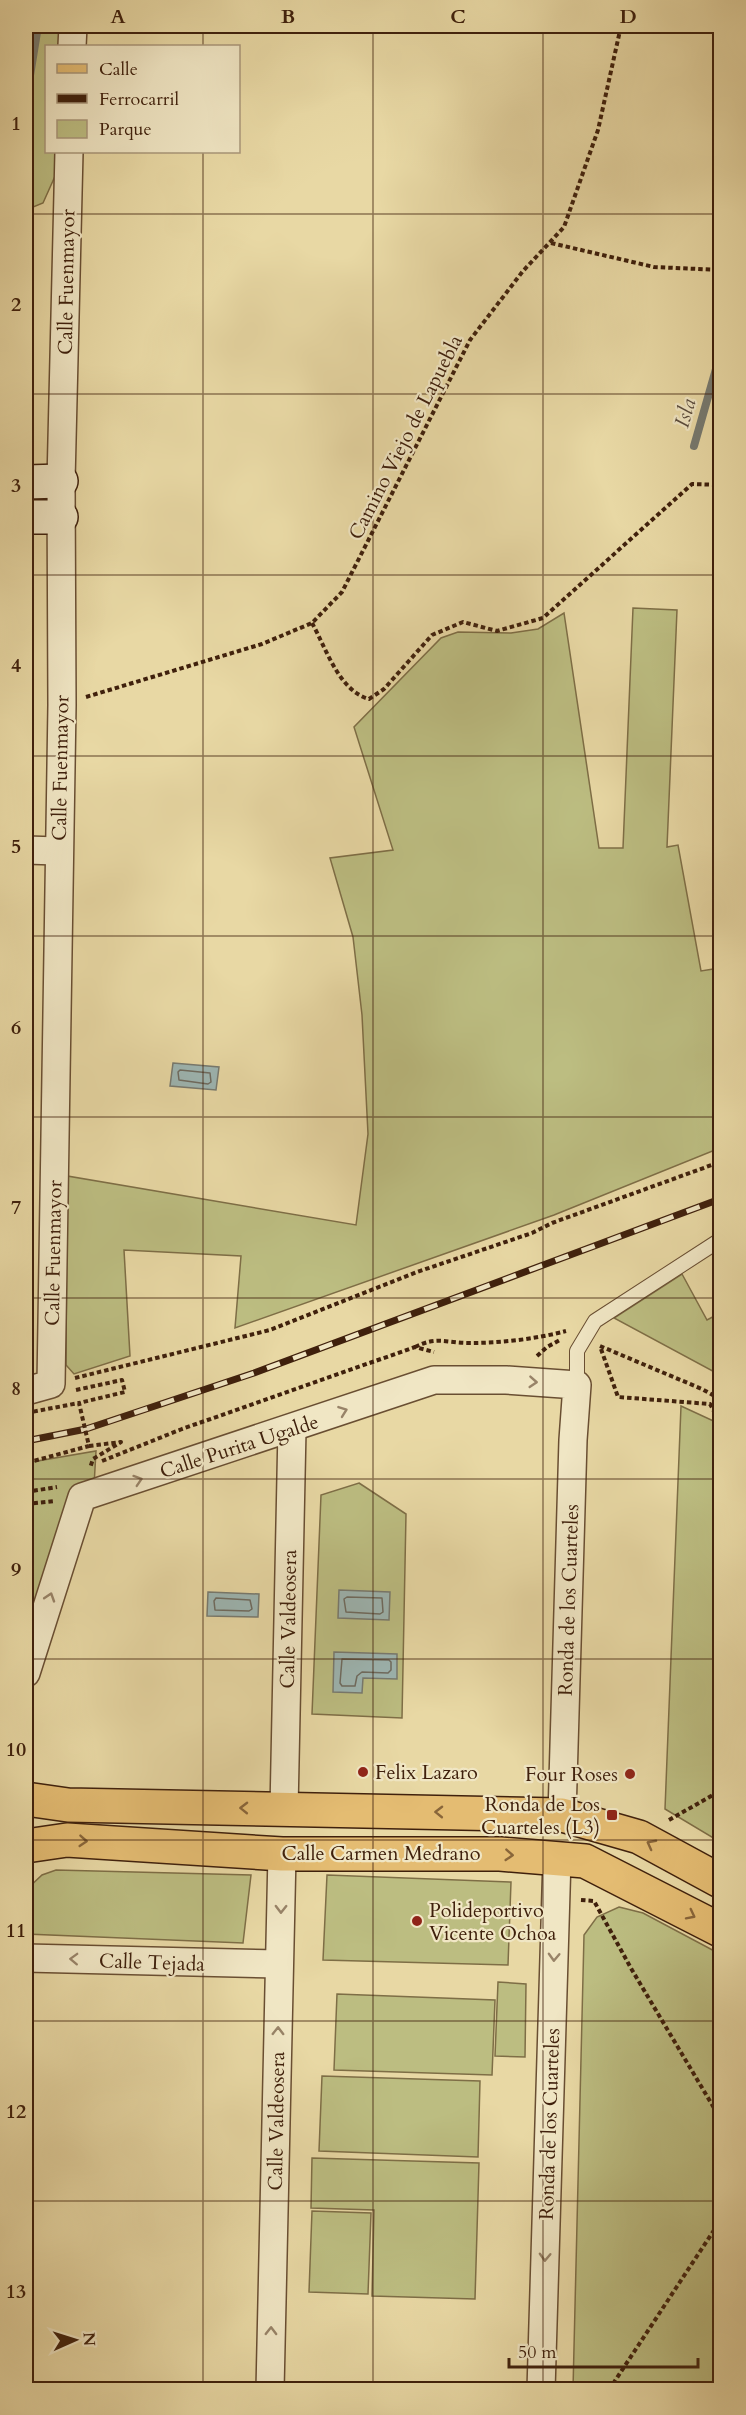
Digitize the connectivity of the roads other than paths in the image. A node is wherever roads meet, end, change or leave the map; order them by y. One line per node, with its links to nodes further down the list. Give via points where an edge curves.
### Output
1 (73, 26): 2 (street)
2 (72, 45)
3 (69, 153): 4 (street, Calle Fuenmayor)
4 (61, 481): 5 (main road); 6 (street, Calle Fuenmayor)
5 (26, 482)
6 (61, 517): 7 (main road); 9 (street, Calle Fuenmayor)
7 (26, 518)
8 (26, 850): 9 (street)
9 (58, 851): 12 (street, Calle Fuenmayor, via 59,1388)
10 (720, 1240): 11 (lane, via 593,1324 577,1351)
11 (577, 1385): 13 (street, Calle Purita Ugalde, one-way to 11, via 434,1380); 17 (street, Ronda de los Cuarteles)
12 (26, 1390)
13 (292, 1429): 14 (street, Calle Purita Ugalde, one-way to 13, via 82,1497); 16 (street, Calle Valdeosera)
14 (26, 1673)
15 (26, 1799): 16 (main road, Calle Carmen Medrano, one-way to 15, via 68,1805)
16 (284, 1809): 17 (main road, Calle Carmen Medrano, one-way to 16)
17 (562, 1815): 21 (main road, Calle Carmen Medrano, one-way to 17, via 639,1837)
18 (26, 1846): 19 (main road, Calle Carmen Medrano, one-way to 19, via 67,1840)
19 (282, 1854): 20 (main road, Calle Carmen Medrano, one-way to 20, via 500,1854); 24 (street, Calle Valdeosera, one-way to 24)
20 (557, 1858): 22 (main road, Calle Carmen Medrano, one-way to 22, via 585,1861); 26 (street, Ronda de los Cuarteles, one-way to 26)
21 (720, 1881)
22 (720, 1930)
23 (26, 1958): 24 (street, Calle Tejada, one-way to 23)
24 (279, 1964): 25 (street, Calle Valdeosera, one-way to 24)
25 (270, 2390)
26 (541, 2390)

